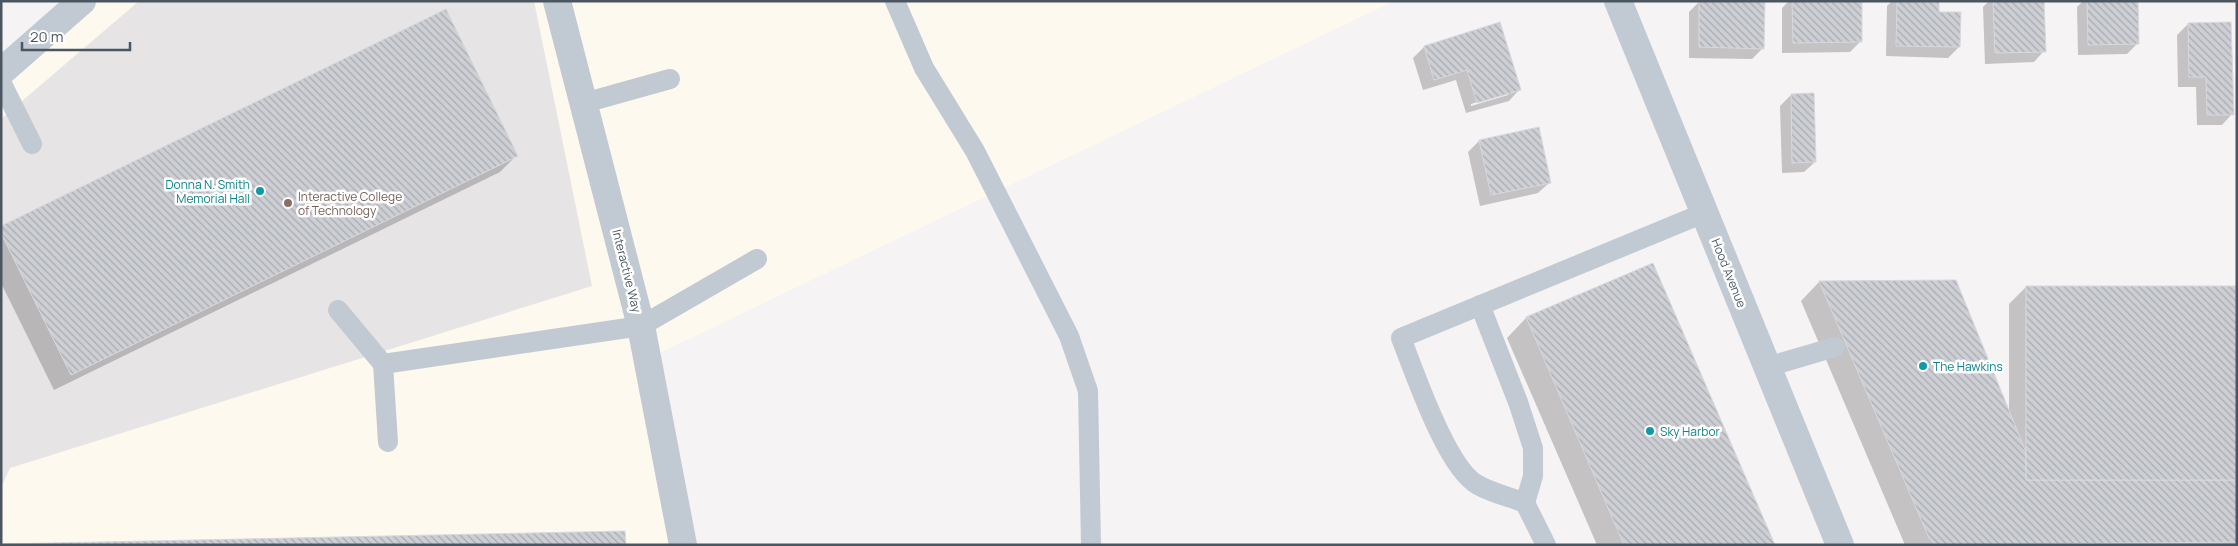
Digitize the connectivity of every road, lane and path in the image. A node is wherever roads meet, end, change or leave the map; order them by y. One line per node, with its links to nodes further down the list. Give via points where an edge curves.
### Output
1 (82, 1): 5 (street)
2 (557, 1): 8 (street, Interactive Way)
3 (896, 1): 21 (lane, via 924,68 974,152 1069,336 1088,391)
4 (1618, 1): 10 (street, Hood Avenue)
5 (1, 72)
6 (670, 79): 8 (lane)
7 (1, 82): 9 (lane)
8 (584, 103): 14 (street, Interactive Way)
9 (32, 144)
10 (1704, 213): 12 (lane); 17 (street, Hood Avenue)
11 (757, 258): 14 (lane)
12 (1480, 305): 19 (lane, via 1533,448 1533,476); 19 (lane, via 1401,338 1452,456 1477,485)
13 (338, 310): 16 (lane)
14 (641, 326): 16 (lane); 20 (street, Interactive Way)
15 (1835, 347): 17 (lane)
16 (383, 364): 18 (lane)
17 (1767, 367): 23 (street, Hood Avenue)
18 (388, 442)
19 (1525, 503): 22 (lane)
20 (683, 545)
21 (1091, 545)
22 (1546, 545)
23 (1840, 545)

